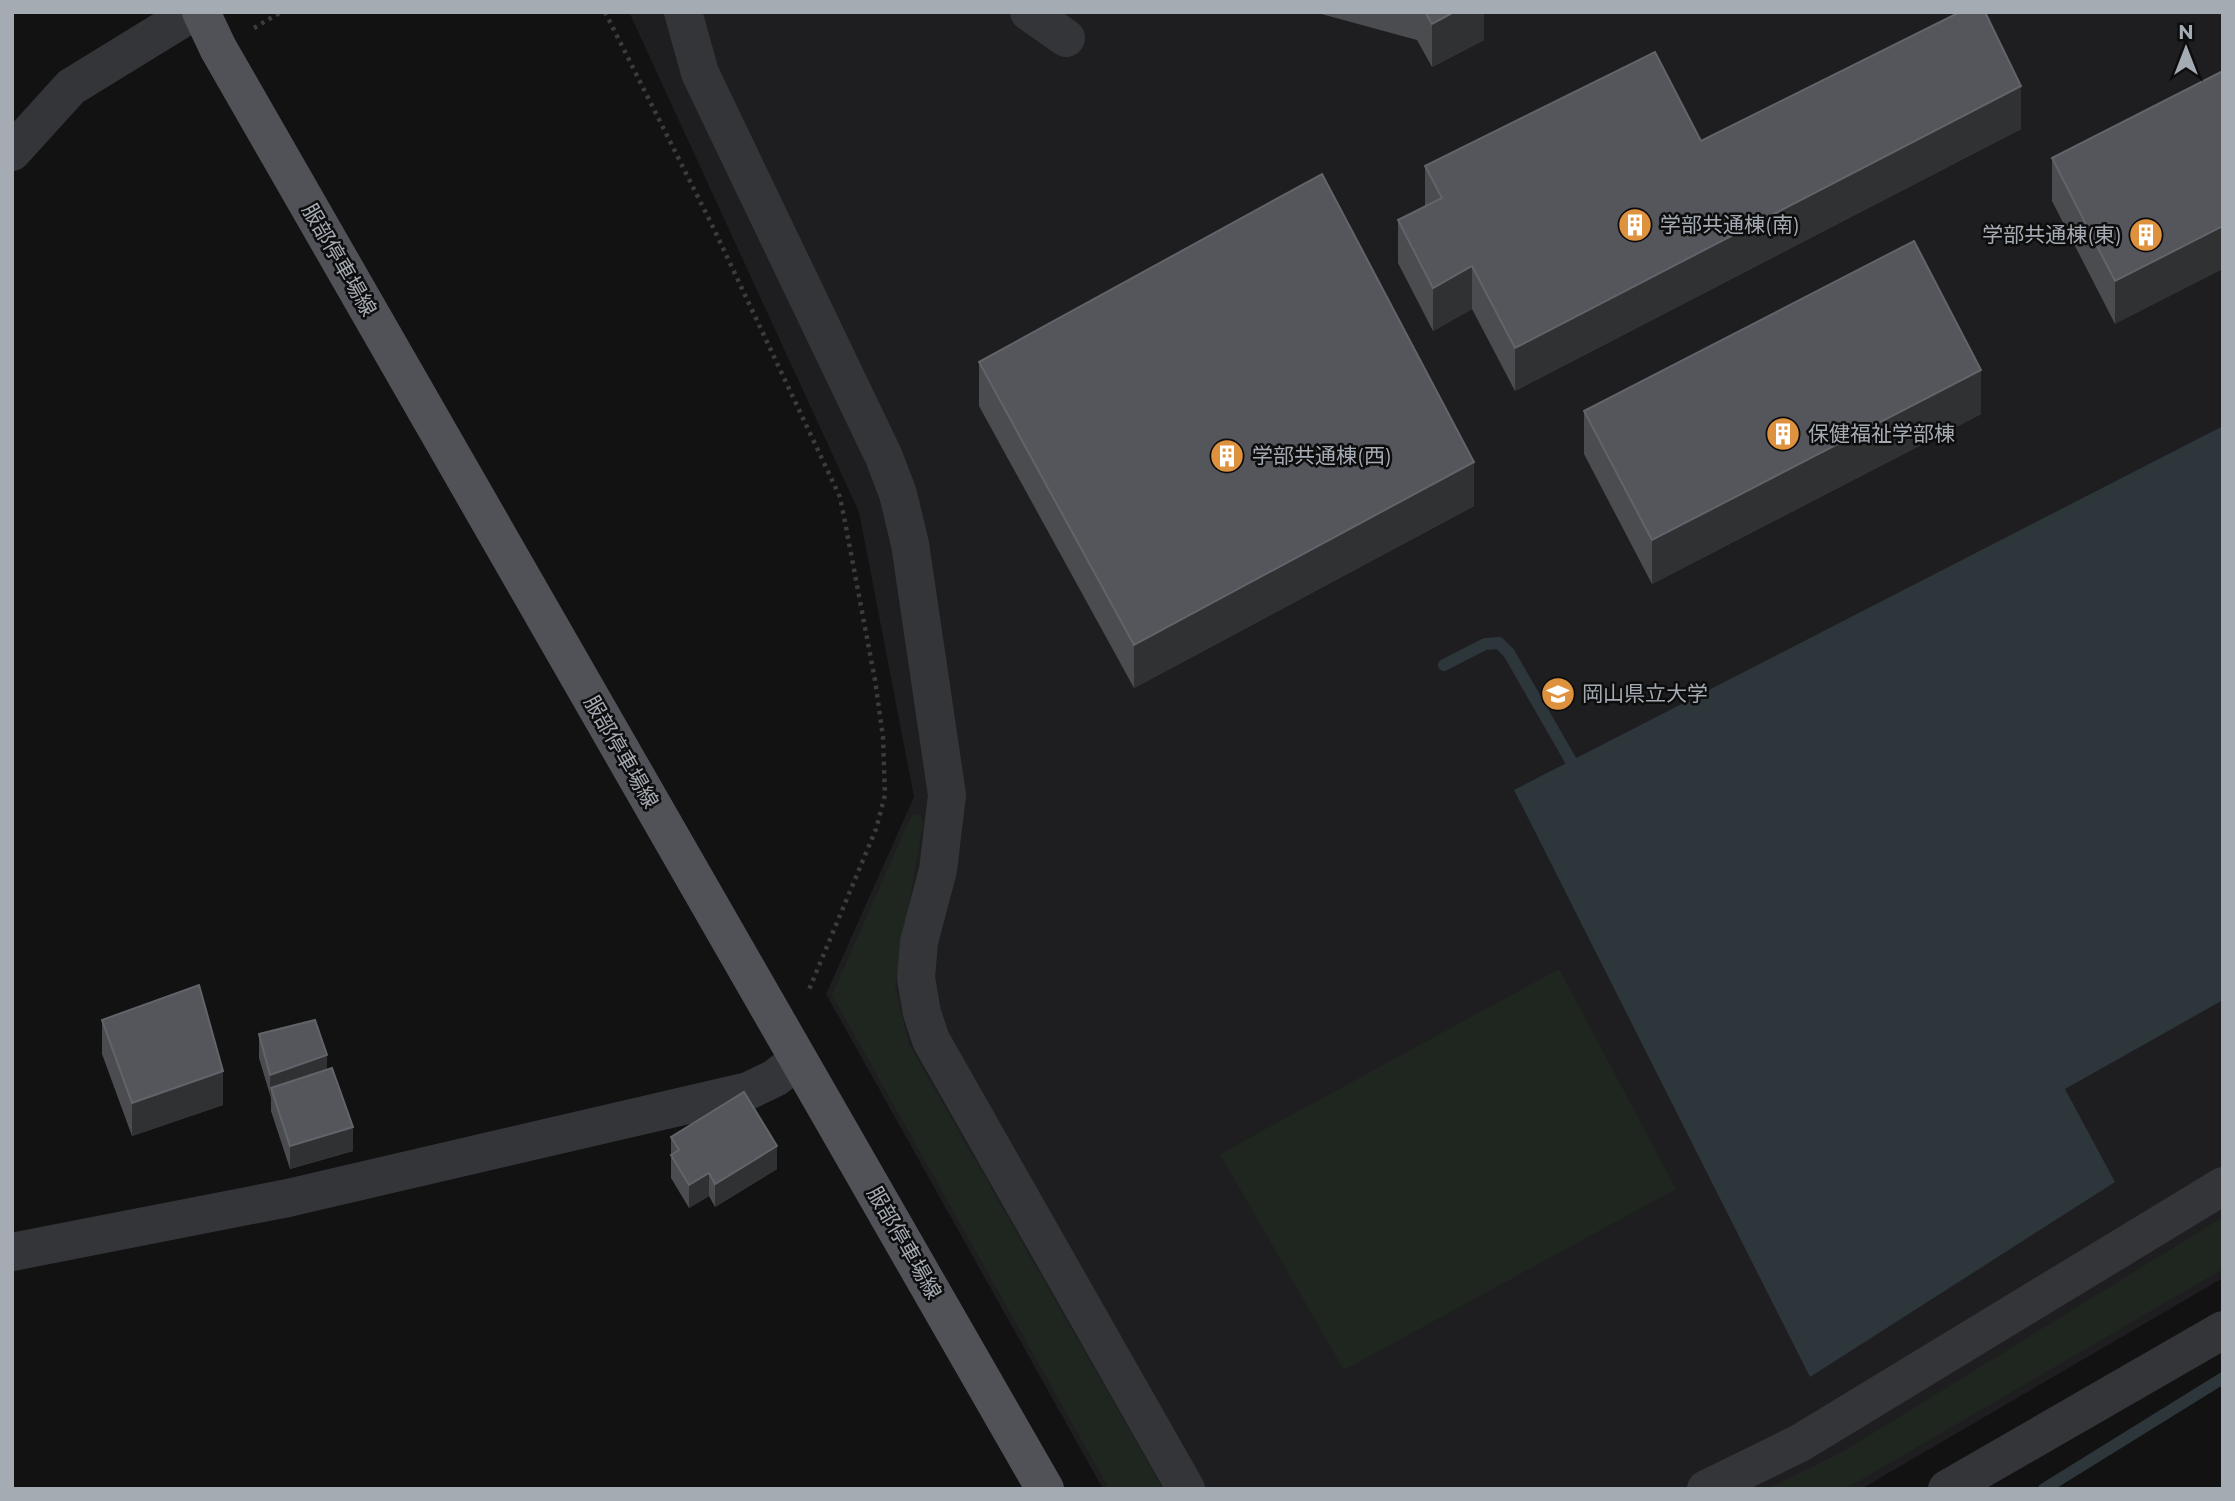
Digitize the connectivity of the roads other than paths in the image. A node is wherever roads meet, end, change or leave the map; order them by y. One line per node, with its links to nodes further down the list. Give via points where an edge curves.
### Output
1 (193, 12): 6 (street, via 71,87)
2 (201, 12): 7 (main road, 服部停車場線)
3 (683, 12): 12 (street, via 700,73 898,494 947,795 939,870 919,942 916,978 931,1040)
4 (1029, 12): 5 (street)
5 (1066, 38)
6 (12, 152)
7 (798, 1060): 9 (street, via 748,1091 288,1198); 11 (main road, 服部停車場線)
8 (2223, 1186): 13 (street, via 1800,1443)
9 (12, 1252)
10 (2223, 1330): 14 (street)
11 (1045, 1489)
12 (1185, 1489)
13 (1706, 1489)
14 (1947, 1489)

